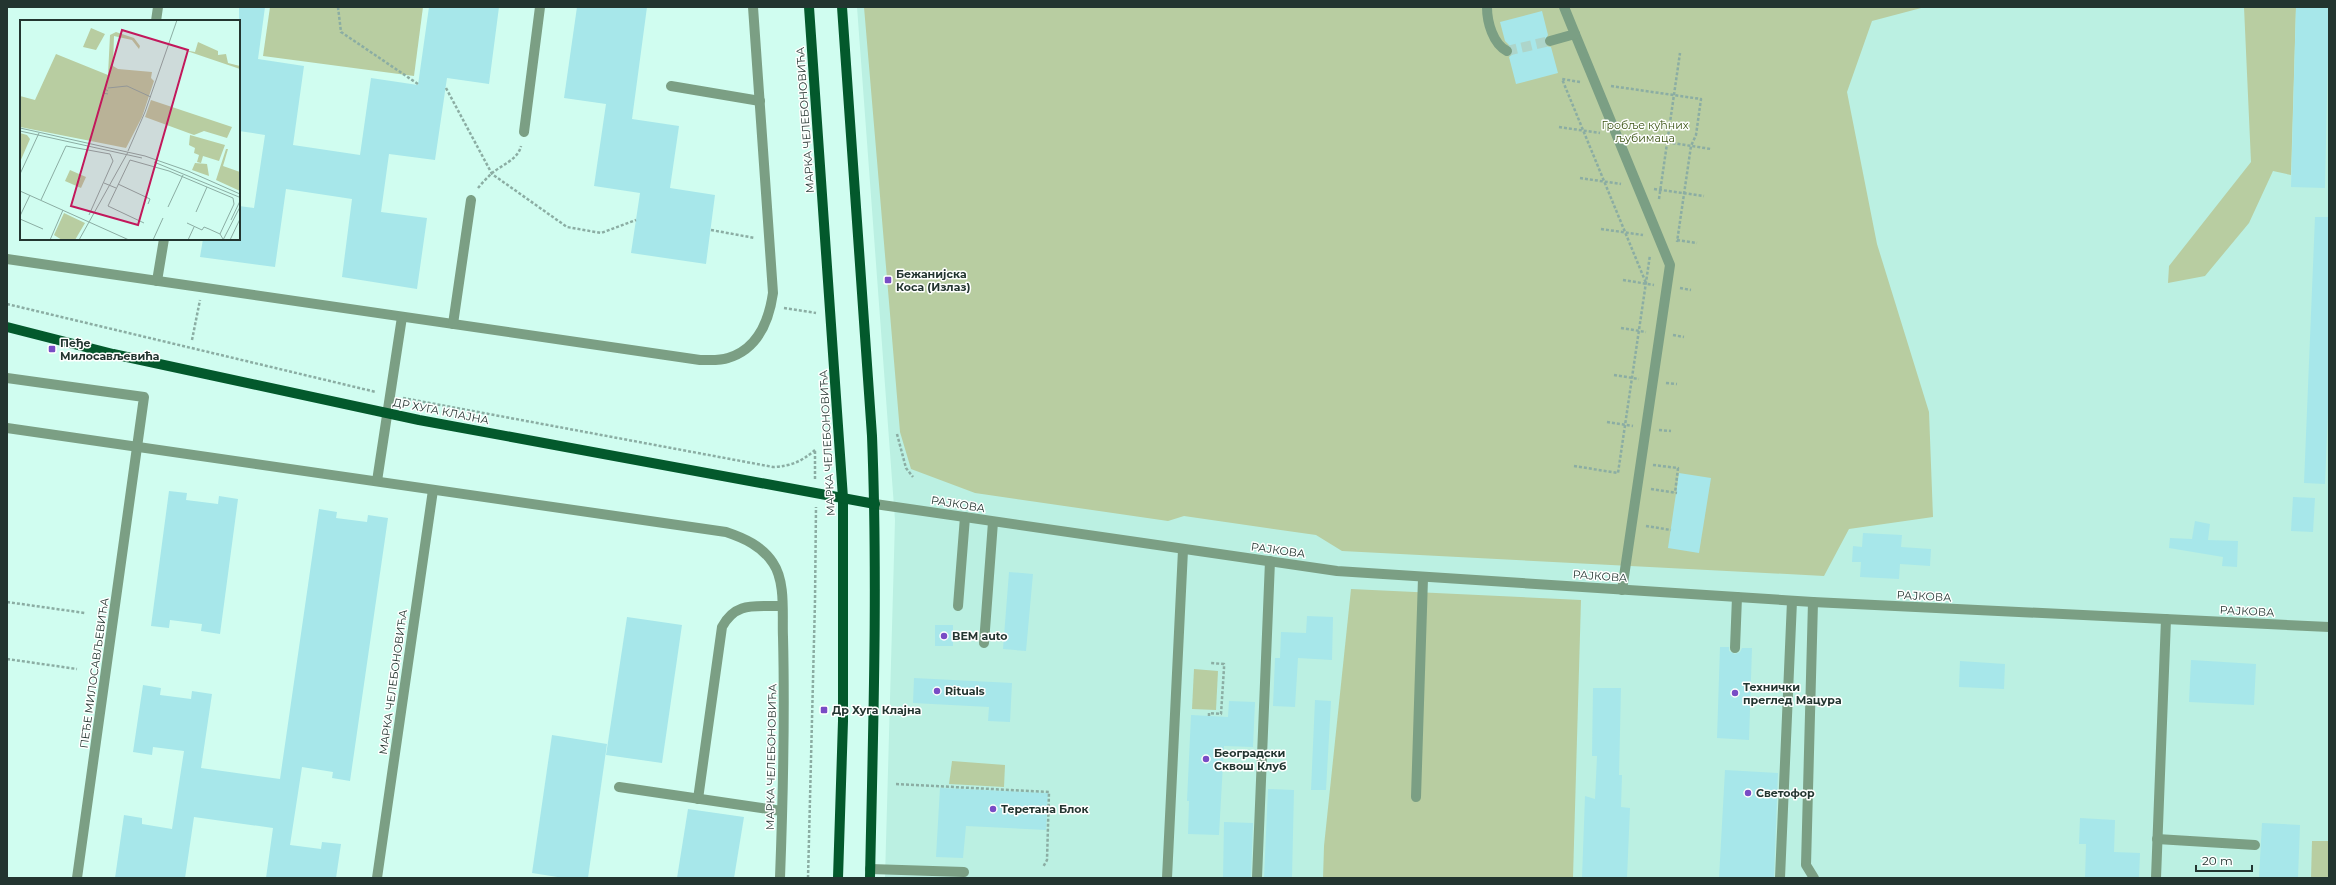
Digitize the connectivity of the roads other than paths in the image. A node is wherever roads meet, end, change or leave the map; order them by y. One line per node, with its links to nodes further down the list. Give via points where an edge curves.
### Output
1 (158, 7): 8 (street)
2 (540, 7): 14 (street)
3 (752, 7): 13 (street)
4 (809, 7): 28 (main road, МАРКА ЧЕЛЕБОНОВИЋА)
5 (842, 7): 29 (main road)
6 (1487, 7): 11 (street, via 1488,18 1497,42)
7 (1564, 7): 9 (street)
8 (156, 20)
9 (1575, 34): 10 (street); 35 (street, via 1670,265)
10 (1550, 41)
11 (1507, 51)
12 (671, 86): 13 (street)
13 (760, 101): 20 (street, via 773,294 766,325 746,350 728,359 700,360)
14 (524, 132)
15 (471, 200): 20 (street)
16 (164, 240): 18 (street)
17 (7, 259): 18 (street)
18 (157, 281): 19 (street)
19 (402, 317): 20 (street); 23 (street)
20 (453, 324)
21 (7, 327): 23 (main road, ДР ХУГА КЛАЈНА, via 114,354)
22 (7, 378): 25 (street, ПЕЂЕ МИЛОСАВЉЕВИЋА, via 144,397)
23 (388, 413): 26 (street); 28 (main road, ДР ХУГА КЛАЈНА)
24 (7, 428): 25 (street)
25 (138, 447): 26 (street); 53 (street, ПЕЂЕ МИЛОСАВЉЕВИЋА)
26 (377, 481): 27 (street)
27 (433, 490): 39 (street, МАРКА ЧЕЛЕБОНОВИЋА, via 726,532 760,547 774,563 779,575); 54 (street, МАРКА ЧЕЛЕБОНОВИЋА)
28 (843, 498): 29 (main road, ДР ХУГА КЛАЈНА); 56 (main road, МАРКА ЧЕЛЕБОНОВИЋА, via 843,721)
29 (874, 504): 30 (street, РАЈКОВА); 52 (main road, via 874,731)
30 (965, 517): 31 (street, РАЈКОВА); 40 (street)
31 (993, 522): 32 (street, РАЈКОВА); 43 (street)
32 (1183, 550): 33 (street, РАЈКОВА); 57 (street)
33 (1270, 561): 34 (street, РАЈКОВА, via 1337,571); 58 (street)
34 (1424, 578): 35 (street, РАЈКОВА); 46 (street)
35 (1622, 590): 36 (street, РАЈКОВА)
36 (1737, 597): 37 (street, РАЈКОВА); 44 (street)
37 (1792, 601): 38 (street, РАЈКОВА); 59 (street)
38 (1813, 602): 41 (street, РАЈКОВА); 60 (street, via 1806,865)
39 (782, 606): 47 (street, via 740,608 728,615 722,627); 48 (street, МАРКА ЧЕЛЕБОНОВИЋА)
40 (958, 606)
41 (2166, 619): 42 (street, РАЈКОВА); 49 (street)
42 (2329, 627)
43 (984, 643)
44 (1735, 648)
45 (619, 788): 47 (street)
46 (1416, 797)
47 (698, 799): 48 (street)
48 (782, 811): 55 (street, МАРКА ЧЕЛЕБОНОВИЋА)
49 (2157, 839): 50 (street); 61 (street)
50 (2255, 845)
51 (964, 872): 52 (street)
52 (870, 873)
53 (76, 878)
54 (377, 878)
55 (780, 878)
56 (838, 878)
57 (1167, 878)
58 (1257, 878)
59 (1780, 878)
60 (1814, 878)
61 (2156, 878)

